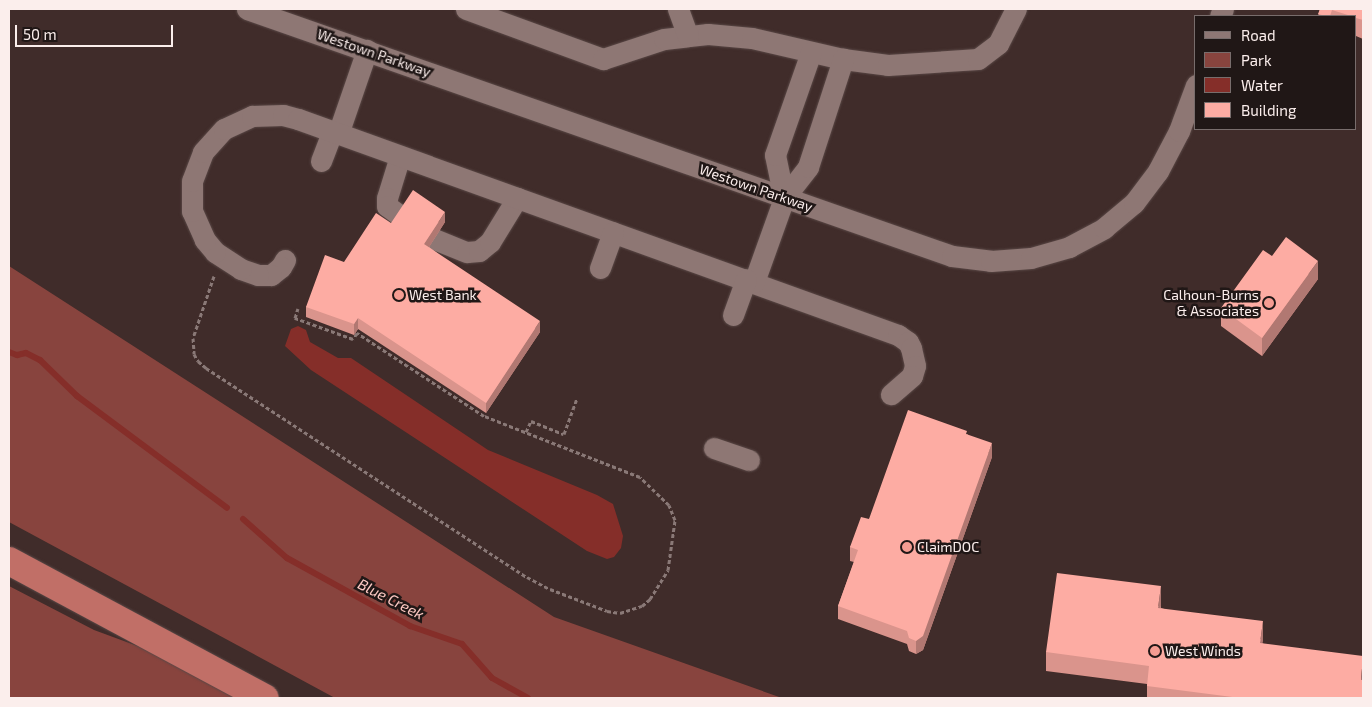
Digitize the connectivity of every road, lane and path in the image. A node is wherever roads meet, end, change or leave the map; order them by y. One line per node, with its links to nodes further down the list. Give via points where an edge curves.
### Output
1 (247, 9): 6 (street, Westown Parkway)
2 (466, 9): 5 (street, via 603,59 664,39)
3 (678, 9): 5 (street)
4 (1016, 9): 8 (street, via 998,44 978,59 888,65)
5 (688, 36): 7 (street, via 708,34 752,38)
6 (367, 50): 10 (street); 14 (street, Westown Parkway)
7 (812, 52): 8 (street); 14 (street, via 775,155)
8 (843, 59): 14 (street, via 808,167)
9 (1194, 91): 14 (street, Westown Parkway, via 1180,131 1158,171 1134,203 1104,228 1069,247 1031,258 991,261 952,256)
10 (335, 133): 11 (street); 12 (street); 18 (street, via 298,119 267,114 237,121 212,140 196,166 191,196 197,226)
11 (400, 156): 13 (street); 15 (street, via 387,206)
12 (321, 161)
13 (517, 198): 16 (street); 17 (street, via 490,242 479,251 466,252)
14 (784, 198): 21 (street)
15 (402, 217)
16 (613, 232): 20 (street); 21 (street)
17 (434, 238)
18 (221, 257): 19 (street, via 258,275 270,275); 26 (path, via 193,338 198,361 535,581 607,611 620,613 642,606 668,570 675,520 669,505 633,473)
19 (285, 260)
20 (600, 268)
21 (750, 281): 23 (street); 24 (street, via 898,335 908,342 915,355 912,376)
22 (298, 308): 26 (path, via 295,318 353,339 357,333 484,416)
23 (733, 316)
24 (891, 394)
25 (577, 398): 26 (path, via 564,434 531,421)
26 (526, 432)
27 (714, 448): 28 (street)
28 (749, 460)
29 (9, 561): 30 (highway)
30 (265, 698)

